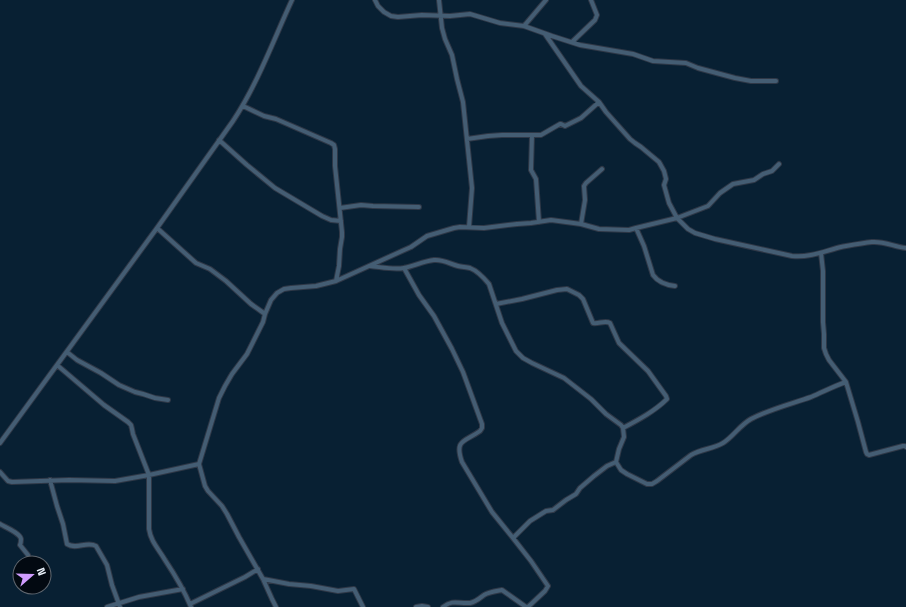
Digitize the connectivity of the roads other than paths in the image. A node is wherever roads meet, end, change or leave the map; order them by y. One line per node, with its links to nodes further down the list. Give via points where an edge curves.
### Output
1 (292, 0): 12 (street)
2 (375, 0): 6 (street, via 378,6 391,16)
3 (439, 0): 6 (street)
4 (546, 0): 7 (street)
5 (591, 0): 9 (street, via 597,14 595,20)
6 (440, 15): 7 (street, via 470,14 500,23); 14 (street, via 463,102)
7 (524, 26): 8 (street)
8 (545, 34): 9 (street); 11 (street, via 581,86)
9 (572, 42): 10 (street, via 633,54 653,61 686,63 734,78)
10 (776, 81)
11 (599, 102): 13 (street, via 581,118 564,126 560,124 544,134); 20 (street, via 630,139 659,162 664,171 664,185 669,203)
12 (243, 106): 15 (street); 19 (street, via 334,145)
13 (532, 135): 14 (street); 22 (street, via 531,170 536,179)
14 (467, 139): 24 (street, via 472,188)
15 (219, 140): 21 (street, via 275,188 322,216); 25 (street)
16 (779, 164): 20 (street, via 772,171 754,180 733,184 720,192 708,206)
17 (602, 169): 23 (street, via 584,186 585,200)
18 (419, 206): 19 (street, via 361,205)
19 (340, 208): 21 (street)
20 (677, 218): 26 (street); 28 (street, via 695,233 715,238 799,257)
21 (341, 221): 31 (street, via 342,237)
22 (539, 222): 23 (street, via 551,220); 24 (street, via 484,228)
23 (581, 224): 26 (street, via 599,229)
24 (469, 227): 29 (street, via 454,228 427,236 411,247)
25 (157, 228): 34 (street, via 196,263 210,268); 35 (street)
26 (636, 228): 32 (street, via 653,274 660,281)
27 (906, 248): 28 (street, via 873,242)
28 (821, 253): 37 (street, via 824,270 824,348 829,360)
29 (369, 266): 30 (street); 31 (street)
30 (404, 268): 33 (street, via 435,260 470,268 485,278); 48 (street, via 452,349 482,424 480,431 461,443 459,454 462,462 489,509)
31 (336, 281): 34 (street, via 284,289 271,300)
32 (675, 286)
33 (496, 304): 39 (street, via 510,341 523,358 564,378); 39 (street, via 567,289 583,299 593,323 610,323 619,343 648,371 668,400)
34 (265, 314): 43 (street, via 247,354 219,398)
35 (67, 352): 36 (street); 38 (street, via 119,385 135,392)
36 (57, 365): 40 (street); 45 (street, via 104,406 131,425)
37 (846, 382): 41 (street, via 867,454); 42 (street, via 752,419 728,440 696,452 652,484 627,474)
38 (168, 400)
39 (623, 428): 42 (street, via 624,437)
40 (0, 443)
41 (906, 447)
42 (616, 462): 48 (street, via 607,466 585,483 576,494 553,510 546,511 530,521)
43 (199, 464): 45 (street); 50 (street, via 205,486 222,506)
44 (0, 472): 46 (street, via 12,482)
45 (149, 475): 46 (street, via 115,481); 52 (street, via 150,536)
46 (50, 480): 53 (street, via 67,544 96,546 107,565)
47 (0, 524): 49 (street, via 20,536 20,545)
48 (513, 538): 61 (street, via 548,586)
49 (28, 555)
50 (258, 569): 51 (street); 54 (street)
51 (263, 579): 56 (street); 57 (street, via 338,591 354,588)
52 (183, 589): 53 (street, via 144,595); 54 (street)
53 (120, 605): 55 (street)
54 (191, 605)
55 (107, 607)
56 (276, 607)
57 (363, 607)
58 (416, 607): 59 (street)
59 (428, 607)
60 (443, 607): 61 (street, via 453,602 471,603 486,594 502,590)
61 (527, 607)

